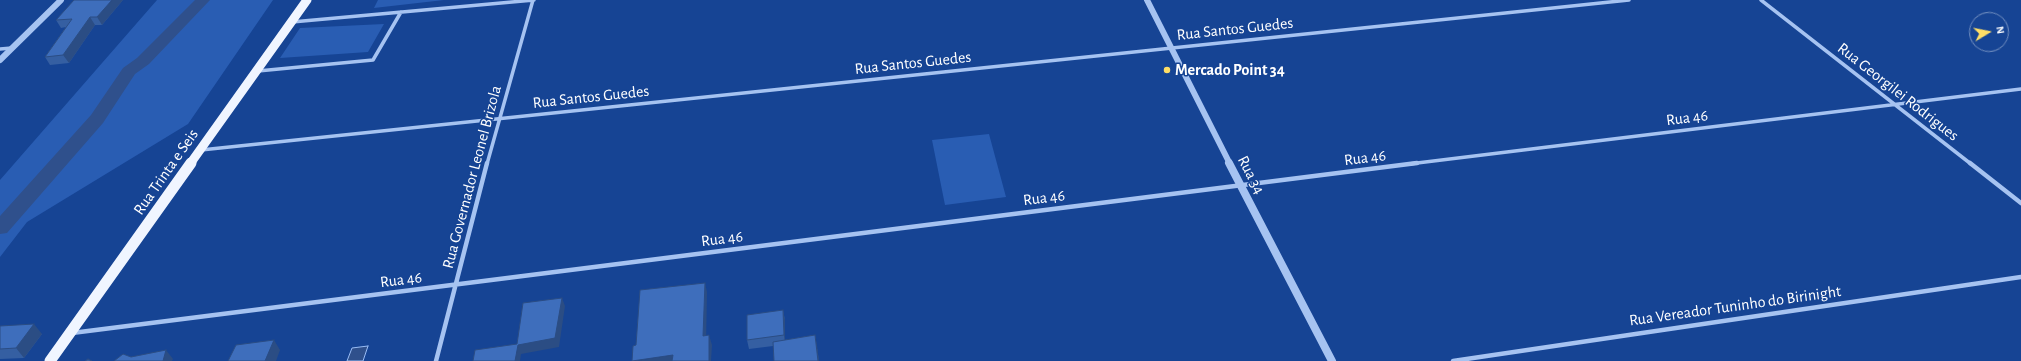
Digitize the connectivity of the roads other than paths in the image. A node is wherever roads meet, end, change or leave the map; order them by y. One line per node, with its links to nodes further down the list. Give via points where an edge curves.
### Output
1 (61, 0): 9 (street)
2 (307, 0): 8 (main road, Rua Trinta e Seis)
3 (533, 0): 7 (street); 16 (street, Rua Governador Leonel Brizola)
4 (1147, 0): 10 (street, Rua 34)
5 (1629, 0): 10 (street, Rua Santos Guedes)
6 (1761, 0): 15 (street, Rua Georgilei Rodrigues)
7 (401, 12): 8 (street); 13 (street, via 373,60)
8 (292, 22): 13 (main road, Rua Trinta e Seis)
9 (12, 48): 11 (street); 12 (street)
10 (1172, 48): 16 (street, Rua Santos Guedes); 18 (street, Rua 34)
11 (0, 49)
12 (0, 60)
13 (256, 72): 17 (main road, Rua Trinta e Seis)
14 (2021, 89): 15 (street, Rua 46)
15 (1895, 105): 18 (street, Rua 46); 19 (street, Rua Georgilei Rodrigues)
16 (499, 118): 17 (street, Rua Santos Guedes); 21 (street, Rua Governador Leonel Brizola)
17 (200, 150): 22 (main road, Rua Trinta e Seis)
18 (1240, 185): 21 (street, Rua 46); 25 (street, Rua 34)
19 (2021, 203)
20 (2021, 277): 26 (street, Rua Vereador Tuninho do Birinight)
21 (455, 285): 22 (street, Rua 46); 24 (street, Rua Governador Leonel Brizola)
22 (70, 333): 23 (main road, Rua Trinta e Seis)
23 (50, 361)
24 (436, 361)
25 (1332, 361)
26 (1453, 361)

